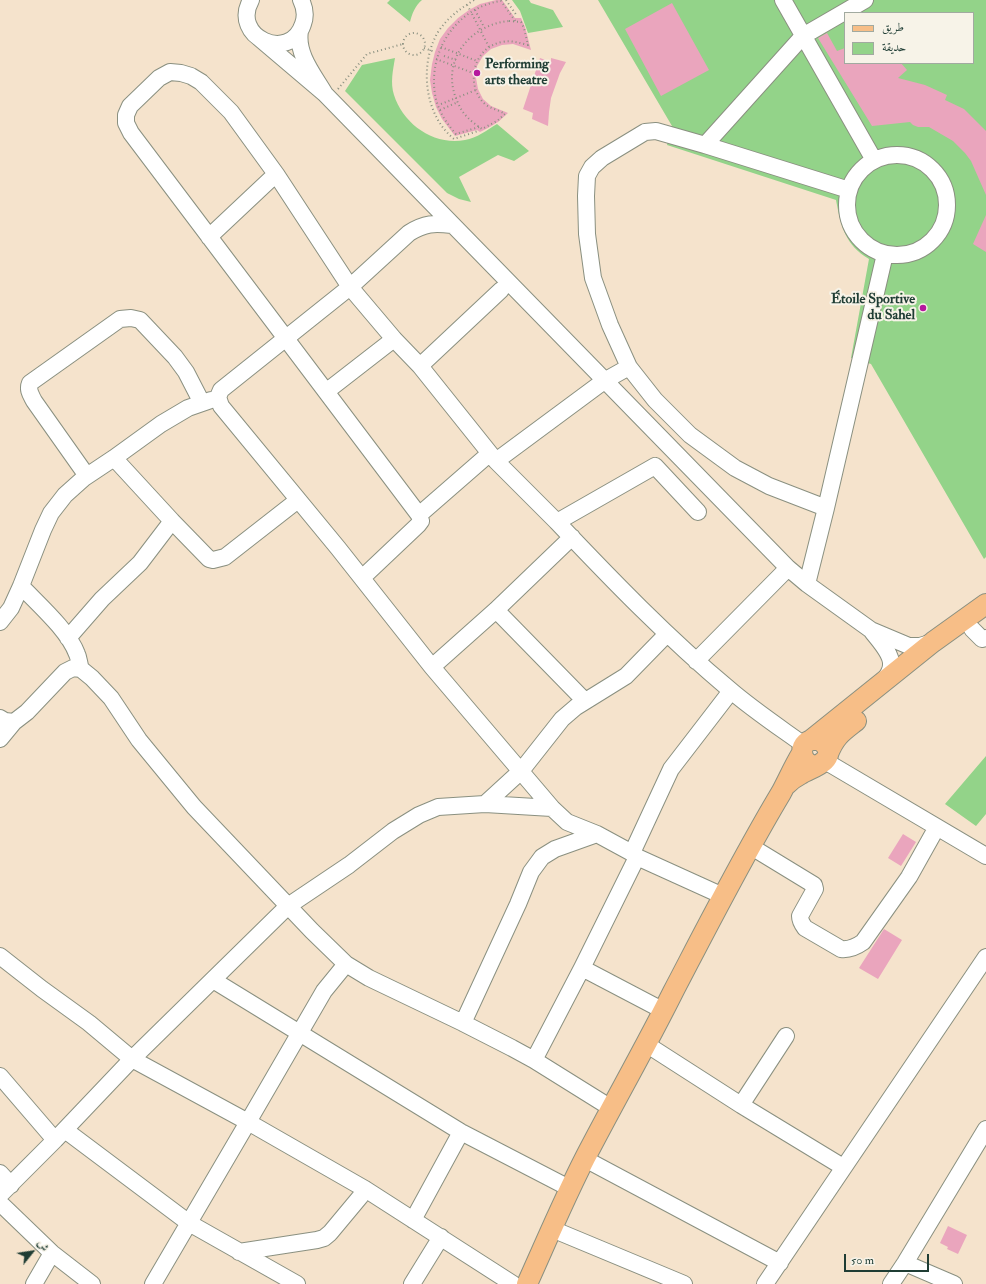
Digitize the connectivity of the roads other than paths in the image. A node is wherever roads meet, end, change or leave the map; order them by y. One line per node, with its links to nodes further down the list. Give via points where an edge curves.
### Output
1 (301, 0): 7 (street, via 305,14)
2 (782, 0): 8 (street)
3 (865, 0): 5 (street)
4 (249, 1): 9 (street, via 248,23)
5 (844, 12)
6 (844, 12): 8 (street)
7 (300, 31): 9 (street, via 295,37 283,43 270,44); 10 (street, via 300,49)
8 (803, 36): 11 (street); 12 (street)
9 (259, 38): 10 (street)
10 (327, 96): 15 (street)
11 (705, 145): 14 (street); 23 (street, via 656,131 645,132 602,158 587,176 587,234 593,278)
12 (874, 160): 14 (street, via 858,173); 17 (street, via 892,155 912,157 929,166 941,181 947,200 945,220 936,237 921,249 902,255)
13 (276, 174): 16 (street); 16 (street, via 231,112 201,82 181,73 170,72 159,78 130,106 126,123); 18 (street)
14 (849, 190): 17 (street, via 847,210 853,228 865,244)
15 (452, 225): 18 (street, via 432,223 417,228); 24 (street)
16 (209, 237): 20 (street)
17 (885, 254): 32 (street)
18 (350, 287): 20 (street); 21 (street)
19 (501, 290): 22 (street)
20 (285, 339): 25 (street); 26 (street, via 221,390)
21 (394, 339): 22 (street); 25 (street)
22 (420, 366): 29 (street)
23 (629, 367): 24 (street); 32 (street, via 655,400 690,435 730,464 769,486)
24 (604, 380): 29 (street); 38 (street)
25 (327, 391): 34 (street)
26 (218, 397): 27 (street); 31 (street, via 221,406)
27 (202, 403): 28 (street, via 161,424); 30 (street, via 175,357 140,320 120,319 29,386 34,401)
28 (114, 458): 30 (street); 35 (street)
29 (492, 458): 34 (street); 36 (street)
30 (87, 476): 41 (street, via 65,495 51,513)
31 (298, 500): 35 (street, via 225,556 213,560); 39 (street)
32 (826, 508): 40 (street)
33 (698, 512): 36 (street, via 654,466)
34 (419, 515): 39 (street, via 421,520 418,525)
35 (172, 520): 48 (street, via 140,563 102,599)
36 (557, 522): 37 (street)
37 (572, 537): 43 (street); 47 (street)
38 (788, 568): 40 (street); 50 (street)
39 (362, 578): 51 (street)
40 (807, 584): 46 (street)
41 (22, 586): 44 (street, via 11,608); 48 (street)
42 (986, 604): 49 (main road)
43 (496, 610): 51 (street); 55 (street)
44 (0, 622)
45 (981, 629): 58 (main road, via 942,651 836,737 832,744)
46 (871, 630): 49 (street, via 908,646); 53 (street, via 890,657 892,665)
47 (667, 634): 50 (street); 55 (street, via 626,676)
48 (68, 638): 52 (street, via 77,653)
49 (933, 642): 53 (main road)
50 (696, 661): 54 (street)
51 (432, 667): 59 (street)
52 (81, 669): 56 (street, via 73,668 64,672 27,712); 68 (street, via 111,698 139,740 194,807)
53 (883, 682): 58 (main road)
54 (730, 691): 58 (street); 65 (street, via 671,769)
55 (585, 701): 59 (street, via 562,719)
56 (7, 720): 57 (street)
57 (0, 739)
58 (814, 753): 62 (street); 64 (main road, via 800,774 785,785)
59 (521, 771): 60 (street); 61 (street)
60 (485, 804): 61 (street); 68 (street, via 438,808 419,815)
61 (552, 808): 63 (street, via 567,822)
62 (936, 826): 64 (street, via 909,877 863,942 846,949 802,925 800,916 815,889 814,885); 66 (street)
63 (597, 834): 65 (street); 75 (street, via 554,849 542,857 531,872)
64 (750, 846): 67 (main road)
65 (635, 855): 67 (street); 72 (street)
66 (986, 856)
67 (723, 896): 74 (main road)
68 (288, 906): 71 (street); 73 (street)
69 (0, 956): 79 (street)
70 (986, 957): 89 (street)
71 (346, 964): 75 (street, via 369,978); 76 (street, via 324,991)
72 (582, 968): 74 (street); 80 (street)
73 (212, 980): 76 (street); 79 (street)
74 (664, 1011): 78 (main road)
75 (463, 1023): 80 (street)
76 (300, 1033): 84 (street); 86 (street)
77 (786, 1036): 82 (street)
78 (646, 1044): 82 (street); 83 (main road)
79 (132, 1059): 84 (street); 87 (street)
80 (534, 1060): 83 (street)
81 (0, 1076): 87 (street)
82 (741, 1105): 89 (street)
83 (611, 1108): 88 (main road)
84 (248, 1122): 91 (street); 96 (street)
85 (986, 1129): 102 (street)
86 (461, 1132): 92 (street); 95 (street)
87 (60, 1135): 93 (street); 96 (street)
88 (585, 1160): 92 (main road); 101 (street)
89 (843, 1167): 101 (street)
90 (0, 1173): 93 (street)
91 (365, 1189): 95 (street); 99 (street, via 324,1238)
92 (570, 1189): 97 (main road)
93 (6, 1190)
94 (0, 1203): 100 (street)
95 (413, 1220): 98 (street)
96 (189, 1224): 99 (street); 105 (street)
97 (552, 1229): 109 (main road); 110 (street)
98 (441, 1237): 107 (street); 108 (street)
99 (239, 1252): 106 (street)
100 (52, 1253): 103 (street); 104 (street)
101 (780, 1263): 111 (street)
102 (905, 1263): 112 (street); 113 (street)
103 (34, 1284)
104 (92, 1284)
105 (153, 1284)
106 (297, 1284)
107 (412, 1284)
108 (513, 1284)
109 (527, 1284)
110 (684, 1284)
111 (765, 1284)
112 (891, 1284)
113 (954, 1284)

